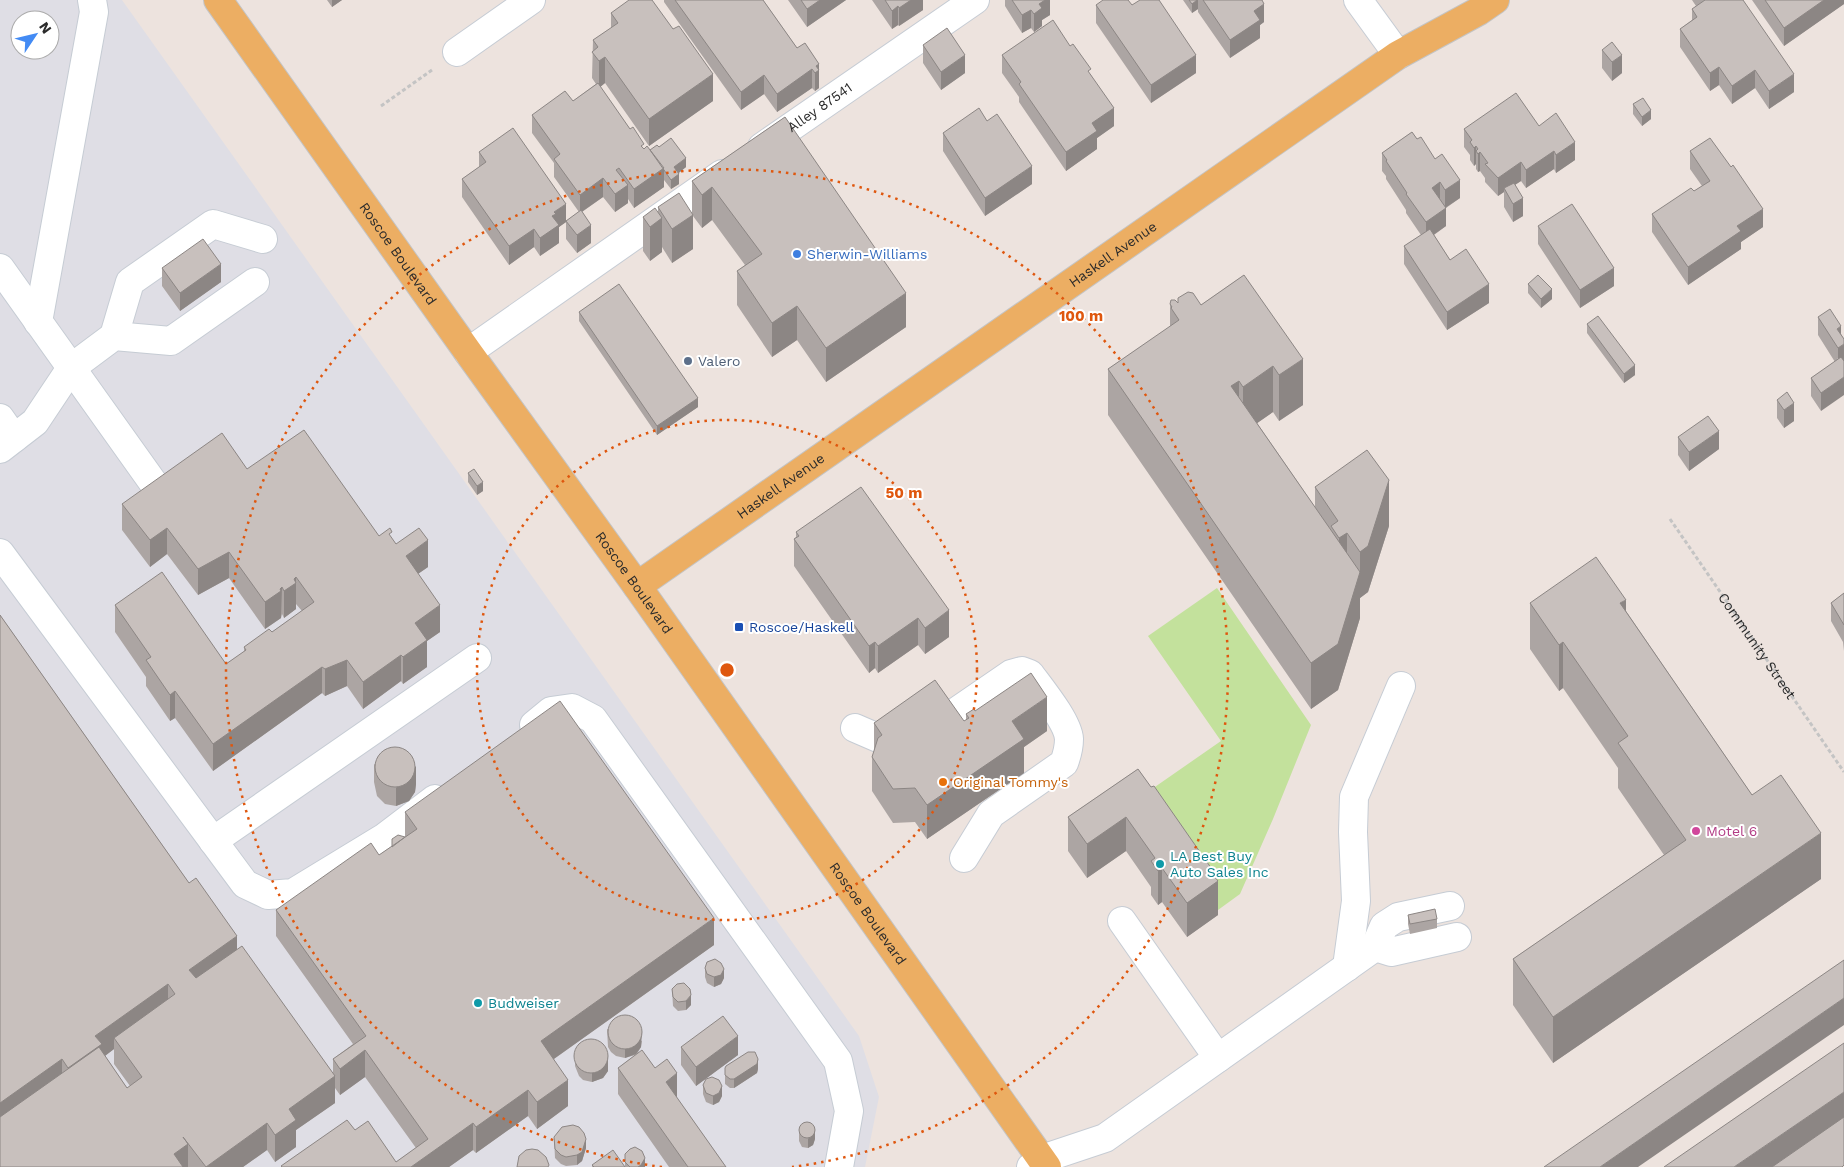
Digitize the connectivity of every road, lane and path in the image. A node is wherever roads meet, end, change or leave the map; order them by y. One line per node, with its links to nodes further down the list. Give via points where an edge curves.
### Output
1 (92, 0): 13 (street, via 94,12)
2 (218, 0): 15 (main road, Roscoe Boulevard)
3 (531, 0): 7 (street)
4 (974, 0): 15 (street, Alley 87541)
5 (1358, 0): 8 (street)
6 (1495, 0): 8 (main road, Haskell Avenue)
7 (457, 52): 9 (path)
8 (1398, 55): 21 (main road, Haskell Avenue)
9 (380, 106)
10 (263, 239): 14 (street, via 213,224 130,282)
11 (0, 268): 13 (street)
12 (255, 282): 14 (street, via 171,341)
13 (38, 322): 16 (street)
14 (114, 336): 16 (street)
15 (468, 352): 21 (main road, Roscoe Boulevard)
16 (71, 368): 17 (street, via 35,422); 18 (street)
17 (5, 435)
18 (154, 484)
19 (1670, 519): 28 (path, Community Street)
20 (0, 553): 30 (street)
21 (637, 586): 38 (main road, Roscoe Boulevard)
22 (477, 658): 30 (street)
23 (1400, 686): 36 (street, via 1354,797 1356,901)
24 (941, 722): 31 (street, via 1011,674 1022,671 1030,674 1065,725 1069,738 1064,763 991,814)
25 (854, 728): 27 (street)
26 (512, 741): 39 (street, via 551,712 572,708 593,719 838,1061 849,1111)
27 (892, 744)
28 (1844, 772)
29 (456, 783): 30 (street, via 385,837 293,893 268,895 245,884)
30 (213, 841)
31 (964, 858)
32 (1450, 906): 35 (street, via 1398,917 1384,926)
33 (1122, 921): 37 (street)
34 (1457, 937): 35 (street, via 1391,952)
35 (1375, 947): 36 (street)
36 (1347, 967): 37 (street)
37 (1218, 1058): 38 (street, via 1105,1138)
38 (1040, 1164)
39 (839, 1167)

